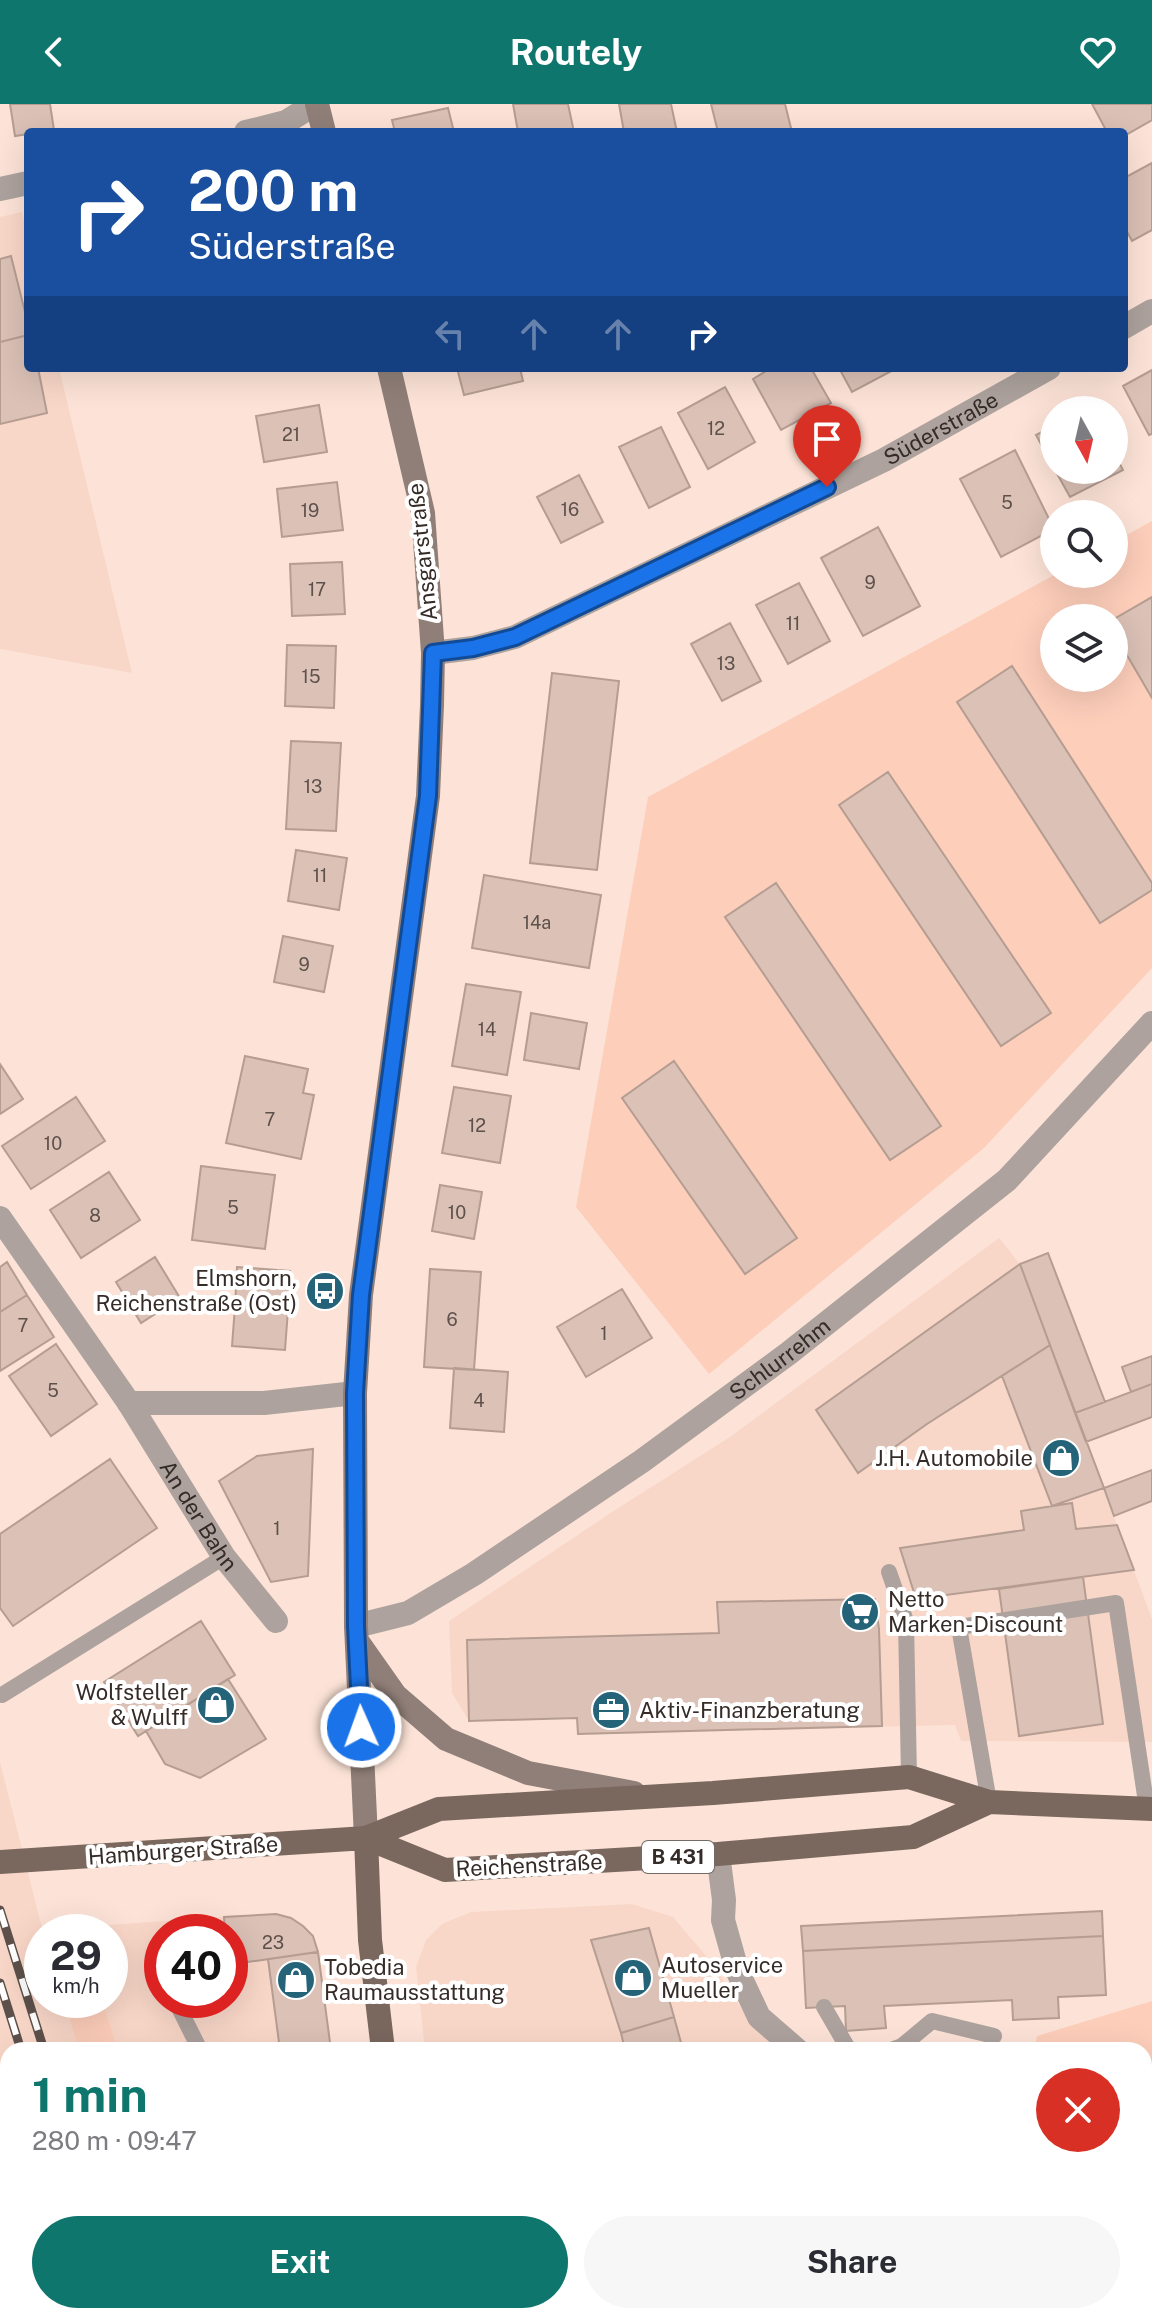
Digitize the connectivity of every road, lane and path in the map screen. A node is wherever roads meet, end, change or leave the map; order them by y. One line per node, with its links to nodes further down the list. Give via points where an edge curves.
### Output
1 (316, 104): 2 (street, via 286,122); 3 (street)
2 (262, 128)
3 (323, 128)
4 (24, 184): 5 (street)
5 (0, 189)
6 (1152, 311): 7 (street)
7 (1128, 325)
8 (390, 372): 10 (street, Ansgarstraße, via 423,513)
9 (1042, 372): 10 (street, Süderstraße, via 884,460 515,637)
10 (433, 653): 13 (street, Ansgarstraße, via 428,796 361,1295)
11 (1152, 1023): 18 (street, Schlurrehm, via 1007,1180 789,1353 474,1574 408,1613)
12 (0, 1218): 14 (street, An der Bahn)
13 (355, 1393): 14 (street, via 264,1403); 18 (street, Ansgarstraße)
14 (129, 1403): 15 (street, An der Bahn)
15 (224, 1557): 17 (street, An der Bahn); 19 (lane)
16 (889, 1572): 20 (lane, via 906,1621)
17 (276, 1621)
18 (357, 1634): 21 (street, via 395,1695 446,1739 528,1773); 24 (street, Ansgarstraße)
19 (2, 1695)
20 (909, 1777): 21 (main road, Reichenstraße / B 431); 22 (main road, Reichenstraße / B 431)
21 (649, 1796): 24 (main road, Reichenstraße / B 431, via 439,1809)
22 (989, 1802): 23 (main road, Reichenstraße / B 431); 23 (lane, via 959,1627 1116,1603); 25 (main road, Reichenstraße / B 431, via 913,1837)
23 (1150, 1809)
24 (366, 1838): 25 (main road, Reichenstraße / B 431, via 445,1870); 26 (main road, Hamburger Straße / B 431); 31 (main road, via 370,1940)
25 (718, 1854): 32 (street, via 723,1920 737,1970 759,2017)
26 (0, 1862)
27 (824, 2007): 33 (lane)
28 (184, 2018): 30 (lane)
29 (994, 2036): 34 (lane, via 932,2021)
30 (196, 2042)
31 (382, 2042)
32 (788, 2042)
33 (844, 2042)
34 (907, 2042)

